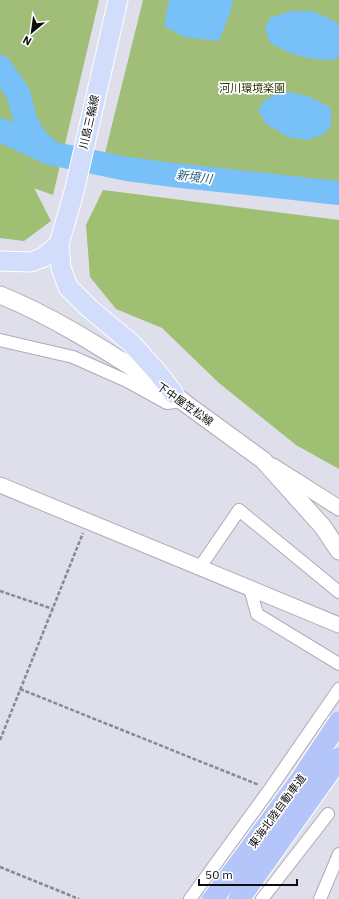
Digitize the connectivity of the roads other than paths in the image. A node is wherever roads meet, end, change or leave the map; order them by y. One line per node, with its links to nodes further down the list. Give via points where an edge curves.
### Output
1 (118, 0): 2 (main road, 川島三輪線, via 74,192)
2 (59, 244): 3 (main road, via 44,257 30,262); 6 (main road, 川島三輪線, via 61,268 68,287 131,343)
3 (0, 261)
4 (0, 295): 6 (main road, 下中屋笠松線, via 72,330)
5 (0, 340): 6 (street, via 73,357 167,403)
6 (178, 398): 7 (main road, 下中屋笠松線)
7 (263, 460): 9 (street); 10 (main road, 下中屋笠松線, via 323,526)
8 (0, 485): 11 (street)
9 (339, 508)
10 (339, 551)
11 (200, 567): 12 (street); 13 (street, via 239,510)
12 (250, 588): 14 (street); 15 (street, via 257,614)
13 (339, 592)
14 (339, 625)
15 (339, 664)
16 (339, 689): 21 (street)
17 (339, 722): 22 (highway, 東海北陸自動車道, bridge, via 299,782)
18 (339, 758): 23 (highway, 東海北陸自動車道, bridge)
19 (328, 814): 24 (street)
20 (339, 854): 25 (street)
21 (190, 899)
22 (213, 899)
23 (239, 899)
24 (262, 899)
25 (320, 899)

